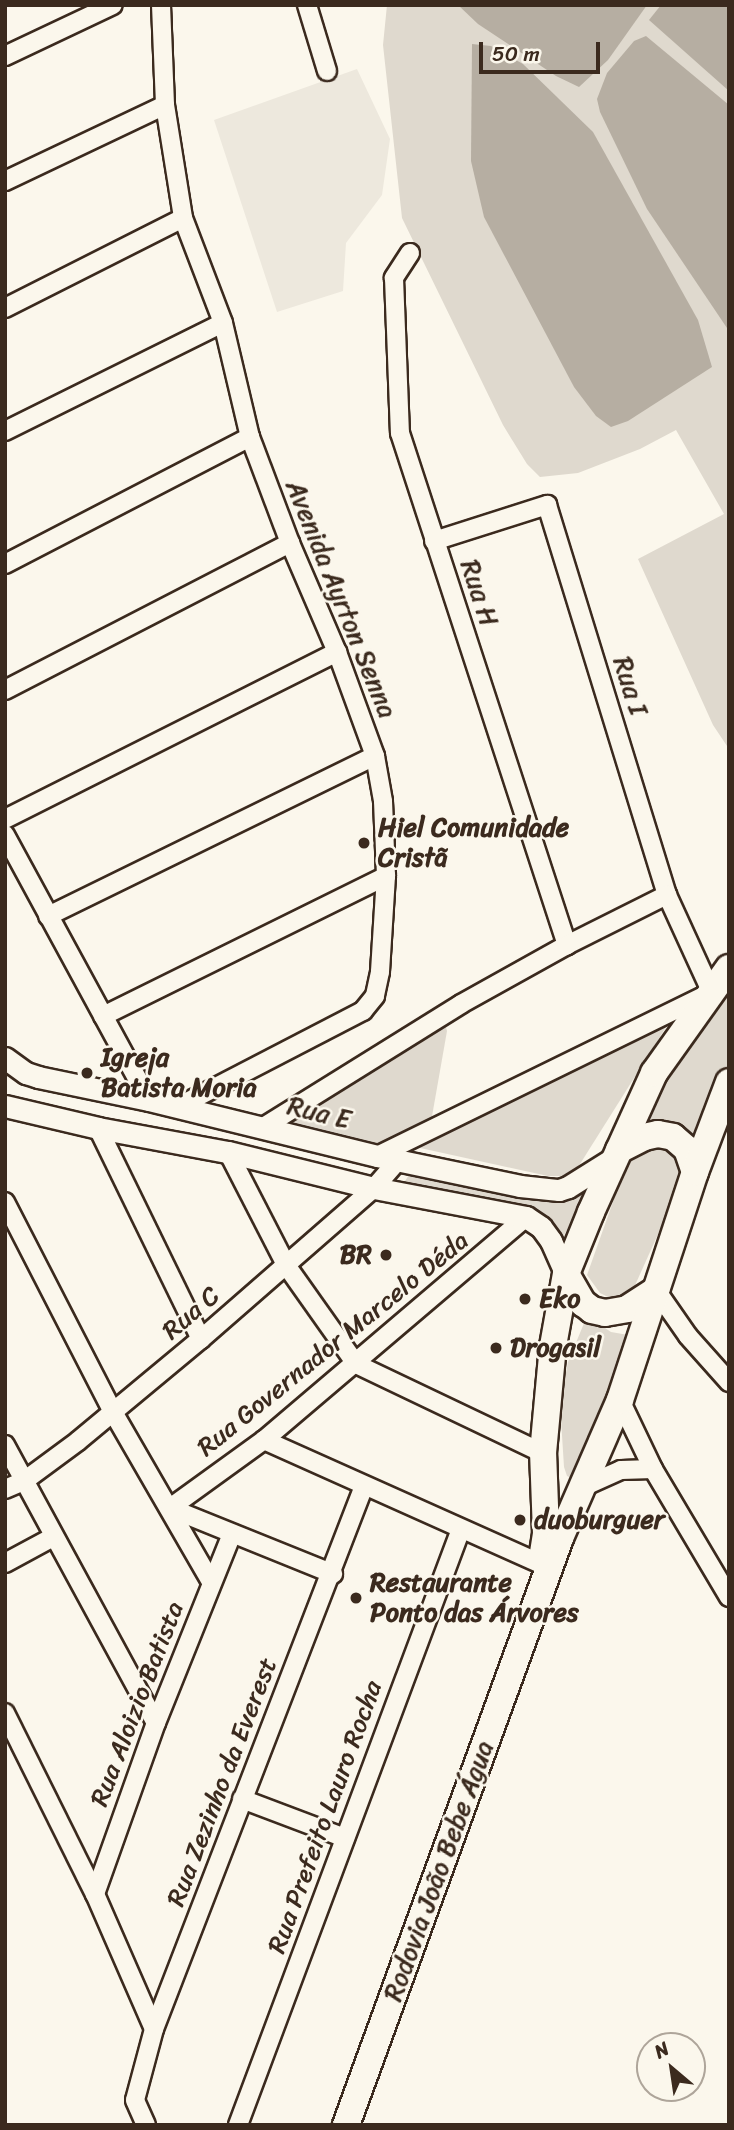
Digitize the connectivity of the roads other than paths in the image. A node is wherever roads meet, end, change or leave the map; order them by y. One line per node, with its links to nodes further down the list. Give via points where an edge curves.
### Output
1 (113, 5): 4 (street)
2 (161, 5): 6 (street, Avenida Ayrton Senna)
3 (307, 5): 5 (street)
4 (5, 56)
5 (327, 71)
6 (165, 105): 7 (street); 8 (street, Avenida Ayrton Senna)
7 (5, 181)
8 (183, 218): 10 (street); 11 (street, Avenida Ayrton Senna)
9 (410, 253): 14 (street, Rua H, via 394,278 399,428)
10 (5, 308)
11 (223, 323): 12 (street); 13 (street, Avenida Ayrton Senna)
12 (5, 432)
13 (250, 437): 15 (street, Avenida Ayrton Senna); 16 (street)
14 (434, 541): 23 (street, Rua I, via 547,505); 25 (street, Rua H)
15 (290, 542): 17 (street, Avenida Ayrton Senna); 18 (street)
16 (5, 564)
17 (337, 652): 19 (street, Avenida Ayrton Senna); 20 (street)
18 (5, 690)
19 (374, 756): 22 (street, Avenida Ayrton Senna, via 383,801); 24 (street)
20 (5, 820)
21 (6, 842): 24 (street)
22 (386, 876): 28 (street); 33 (street, Avenida Ayrton Senna, via 380,972 375,996 363,1011)
23 (667, 895): 25 (street); 27 (street, Rua I)
24 (48, 916): 28 (street)
25 (567, 945): 35 (street, via 461,1004)
26 (729, 968): 27 (main road)
27 (710, 992): 37 (main road, via 654,1073); 38 (street)
28 (103, 1016): 31 (street)
29 (5, 1058): 31 (street, Rua E, via 38,1077)
30 (729, 1082): 40 (main road)
31 (149, 1100): 33 (street, Rua E)
32 (5, 1106): 34 (street)
33 (178, 1107): 35 (street, Rua E)
34 (98, 1128): 36 (street); 47 (street)
35 (262, 1128): 38 (street, Rua E)
36 (228, 1152): 41 (street); 44 (street)
37 (618, 1153): 39 (street, Rua E, via 578,1183 559,1190); 40 (main road, via 644,1137 673,1137 687,1149); 45 (main road)
38 (377, 1156): 39 (street, Rua E)
39 (398, 1160): 41 (street, Rua C)
40 (695, 1172): 46 (main road)
41 (373, 1188): 43 (street); 44 (street, Rua C)
42 (5, 1202): 52 (street)
43 (526, 1217): 45 (street, via 551,1241); 48 (street, Rua Governador Marcelo Déda)
44 (286, 1265): 47 (street, Rua C); 48 (street)
45 (566, 1274): 46 (main road, via 592,1310 627,1309); 50 (main road)
46 (656, 1290): 49 (street, via 688,1336); 51 (main road)
47 (201, 1339): 52 (street, Rua C)
48 (356, 1364): 53 (street, Rua Governador Marcelo Déda); 55 (street)
49 (729, 1382)
50 (549, 1399): 55 (main road); 59 (main road, via 561,1492)
51 (620, 1400): 56 (street); 59 (main road)
52 (113, 1412): 57 (street, Rua C); 61 (street)
53 (264, 1440): 58 (street); 61 (street, Rua Governador Marcelo Déda)
54 (5, 1445): 57 (street)
55 (542, 1453): 66 (main road, via 546,1533)
56 (653, 1469): 59 (street, via 621,1470); 69 (street)
57 (24, 1482): 60 (street, Rua C); 64 (street)
58 (364, 1486): 62 (street); 67 (street, Rua Zezinho da Everest)
59 (584, 1486): 70 (main road)
60 (5, 1489)
61 (170, 1508): 63 (street); 68 (street)
62 (461, 1529): 66 (street); 74 (street, Rua Prefeito Lauro Rocha)
63 (232, 1534): 67 (street); 68 (street, Rua Aloizio Batista)
64 (53, 1538): 65 (street); 72 (street)
65 (5, 1563)
66 (541, 1564): 70 (main road)
67 (333, 1574): 73 (street, Rua Zezinho da Everest)
68 (211, 1582): 72 (street, Rua Aloizio Batista)
69 (729, 1597)
70 (532, 1617): 79 (main road, Rodovia João Bebe Água)
71 (5, 1713): 75 (street)
72 (156, 1723): 75 (street, Rua Aloizio Batista)
73 (242, 1799): 74 (street); 76 (street, Rua Zezinho da Everest)
74 (345, 1838): 78 (street, Rua Prefeito Lauro Rocha)
75 (95, 1894): 76 (street)
76 (154, 2029): 77 (street, Rua Zezinho da Everest, via 135,2100)
77 (146, 2125)
78 (238, 2125)
79 (346, 2125)

